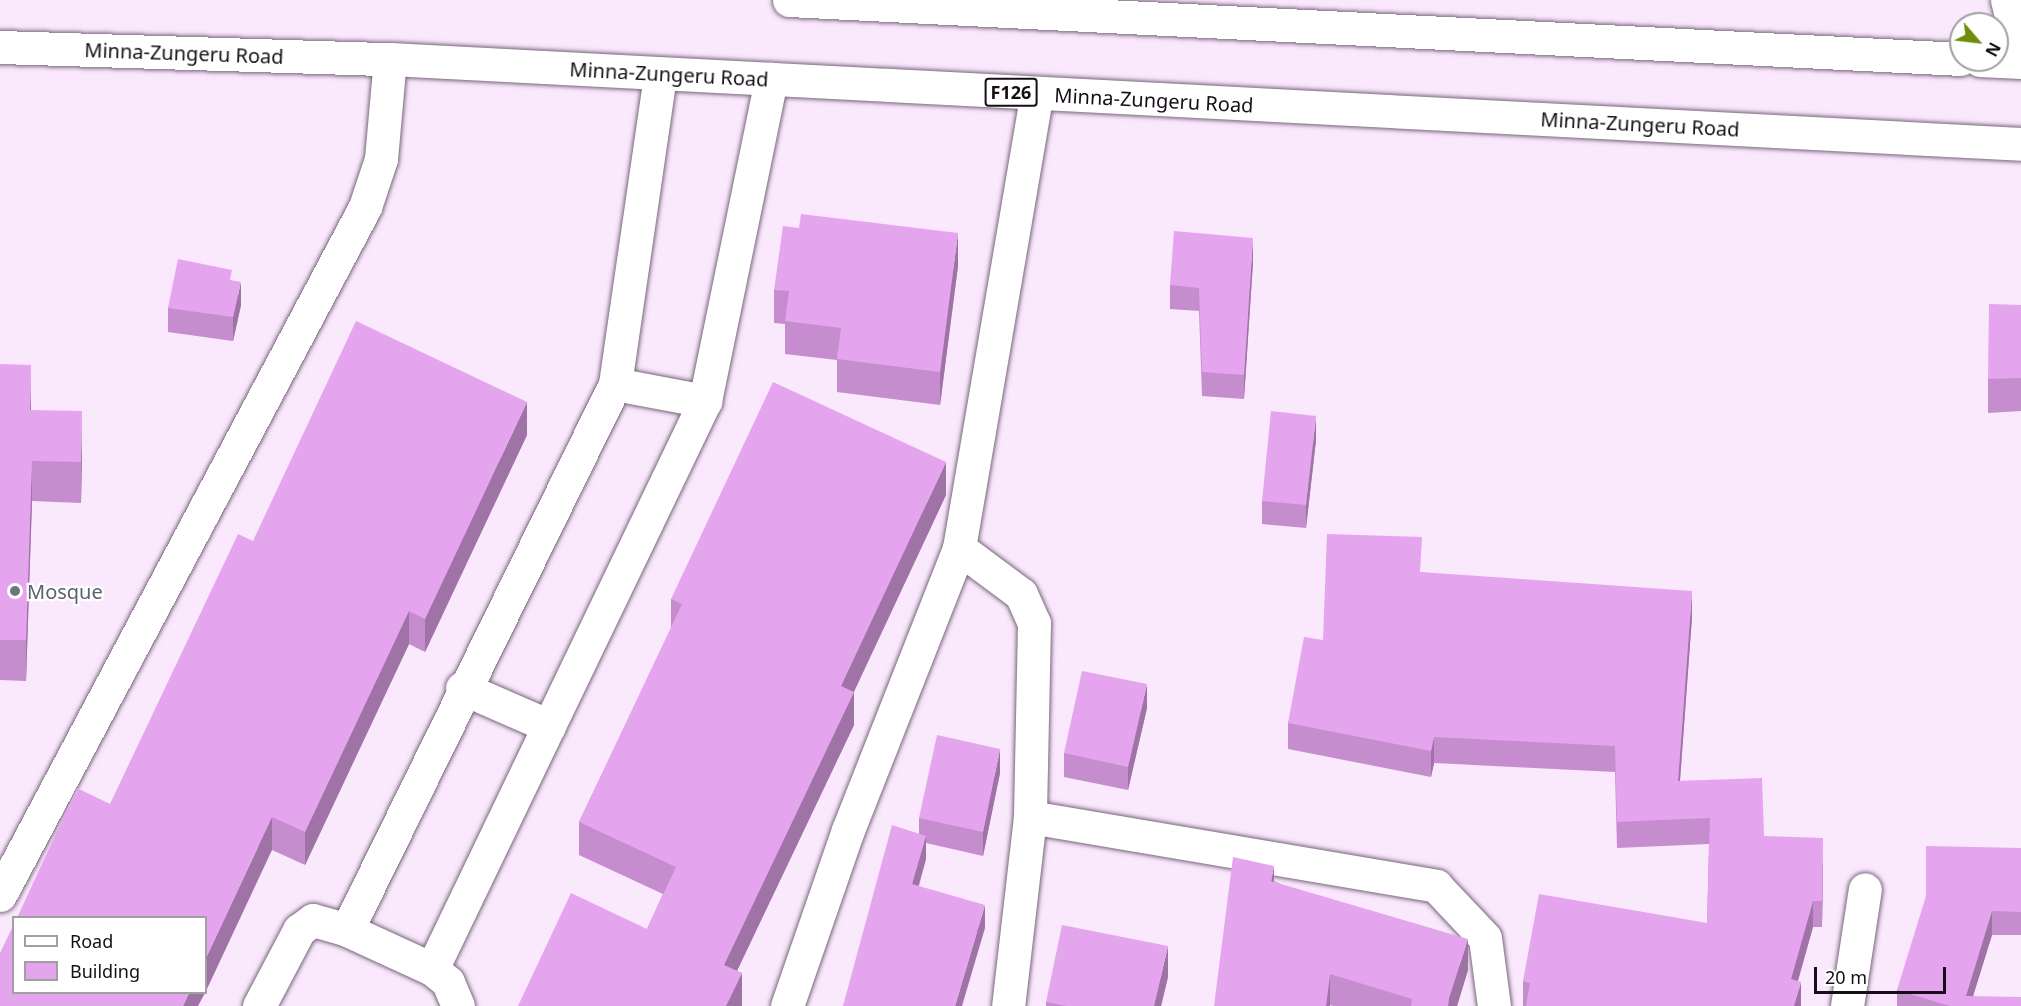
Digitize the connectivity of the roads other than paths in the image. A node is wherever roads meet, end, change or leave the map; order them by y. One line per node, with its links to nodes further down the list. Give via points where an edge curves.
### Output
1 (789, 0): 3 (street)
2 (2007, 0): 5 (street)
3 (856, 1): 6 (street)
4 (0, 47): 7 (street, Minna-Zungeru Road / F126)
5 (2021, 56)
6 (1949, 58)
7 (390, 59): 8 (street, Minna-Zungeru Road / F126); 19 (street, via 381,159 365,207)
8 (660, 74): 9 (street, Minna-Zungeru Road / F126); 12 (street)
9 (771, 79): 10 (street, Minna-Zungeru Road / F126); 13 (street)
10 (1037, 94): 11 (street, Minna-Zungeru Road / F126); 14 (street)
11 (2021, 144)
12 (615, 384): 13 (street); 15 (street)
13 (705, 401): 16 (street)
14 (960, 548): 17 (street, via 1021,594 1034,623); 24 (street, via 848,830)
15 (462, 688): 16 (street); 20 (street)
16 (549, 726): 21 (street)
17 (1030, 817): 25 (street); 26 (street, via 1436,886 1485,938)
18 (1865, 889): 27 (street)
19 (0, 895)
20 (347, 930): 21 (street); 22 (street, via 314,920 299,930)
21 (432, 969): 23 (street, via 448,982)
22 (259, 1006)
23 (458, 1006)
24 (787, 1006)
25 (1008, 1006)
26 (1494, 1006)
27 (1847, 1006)

